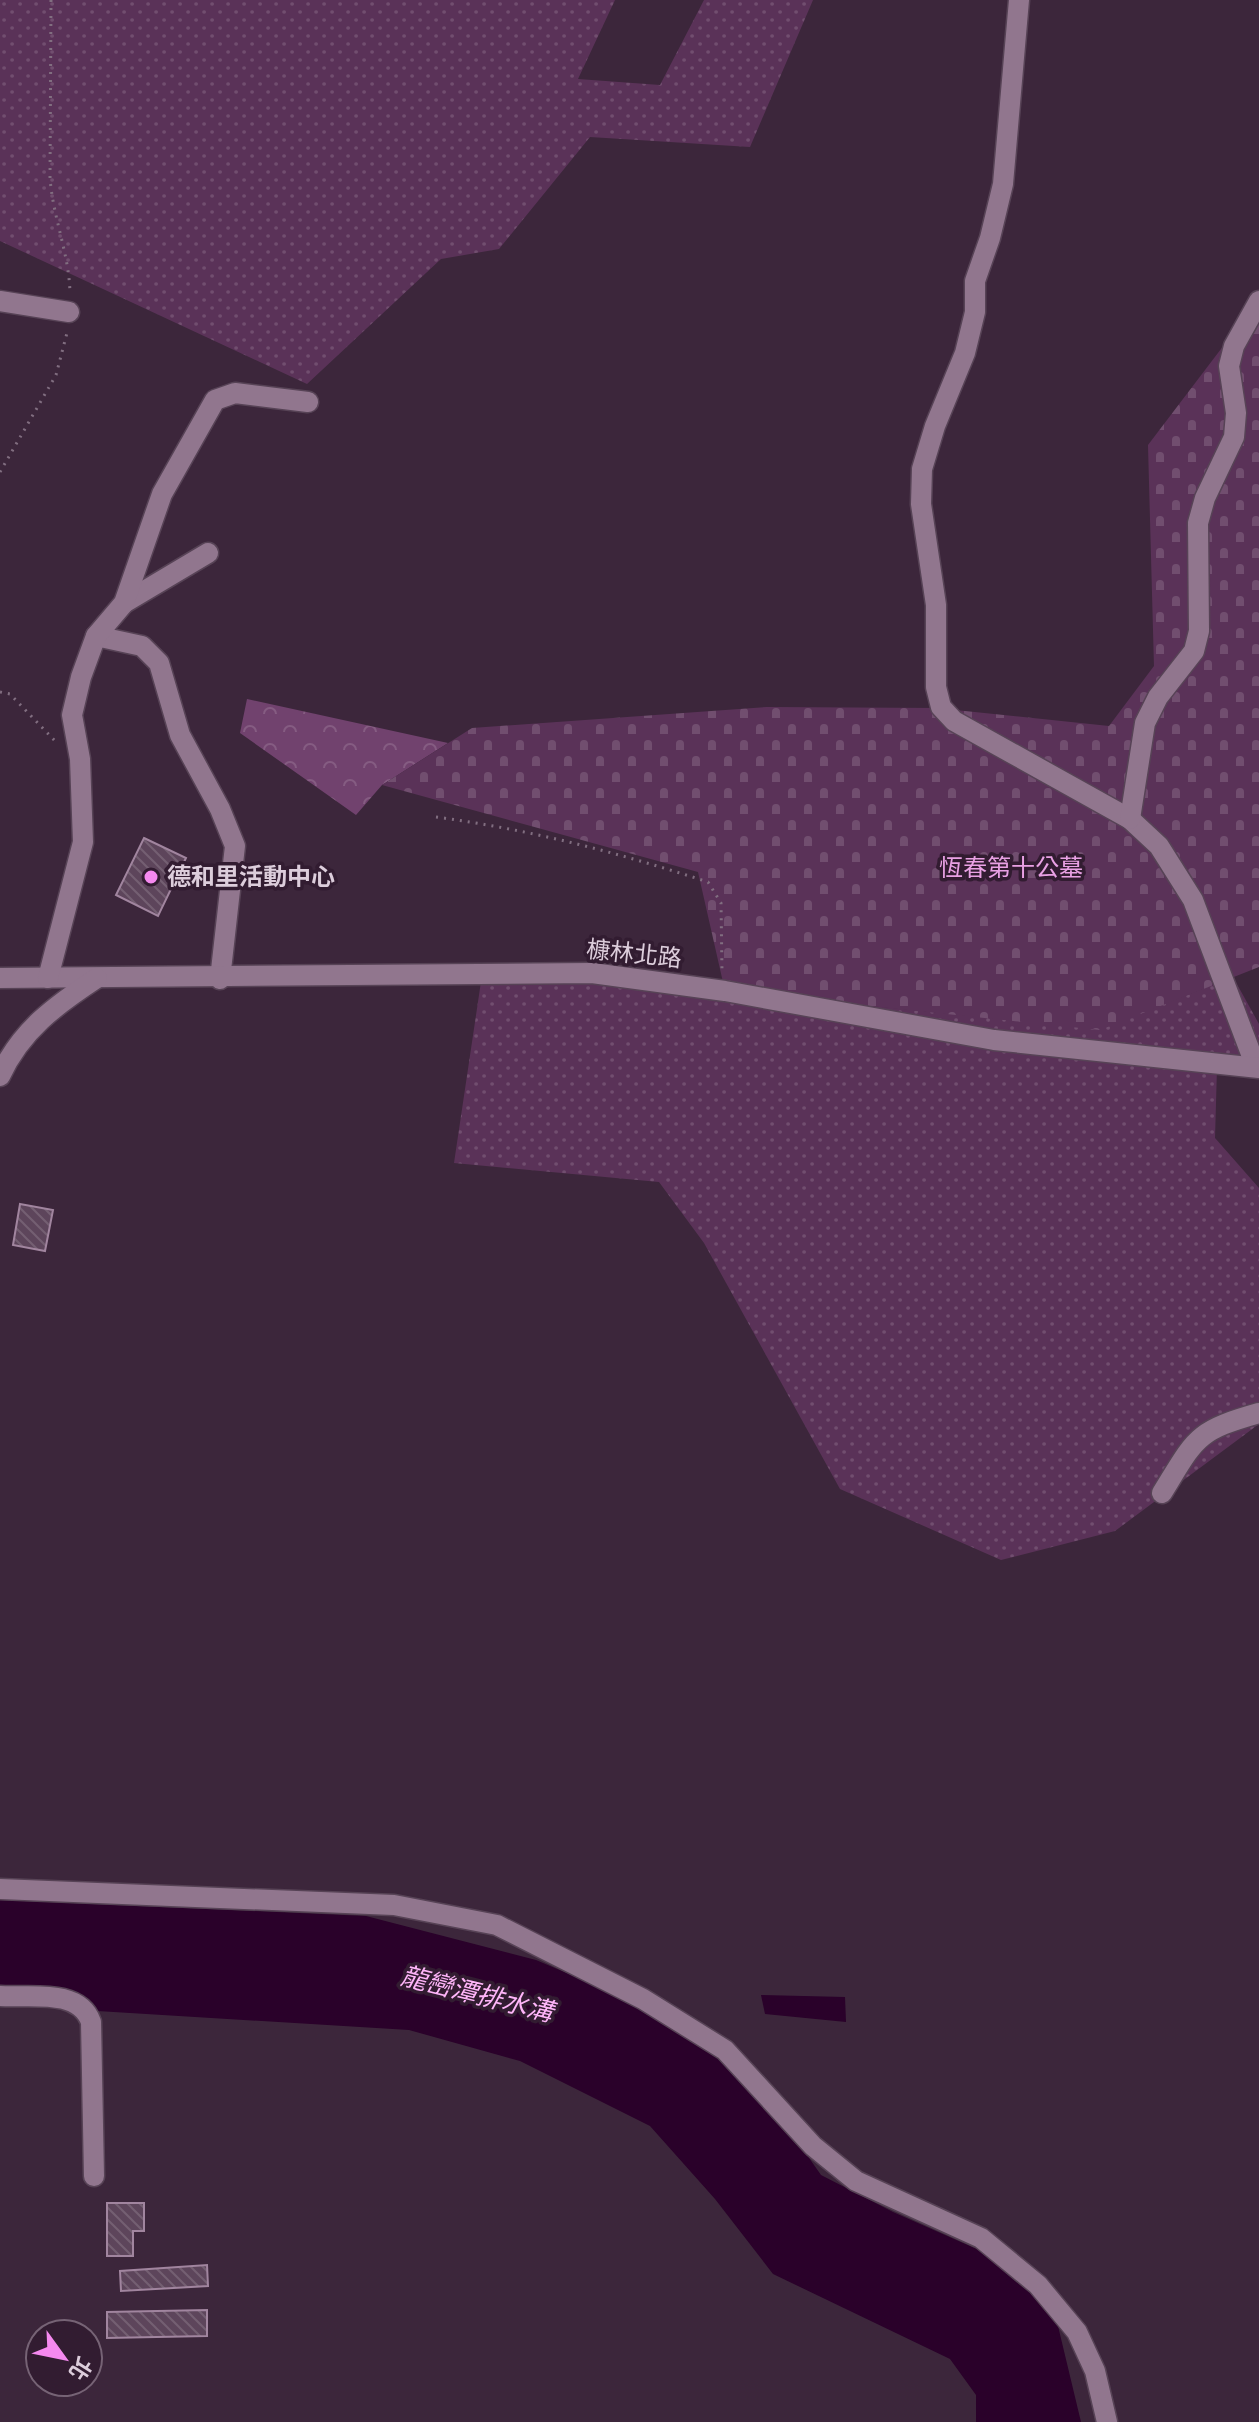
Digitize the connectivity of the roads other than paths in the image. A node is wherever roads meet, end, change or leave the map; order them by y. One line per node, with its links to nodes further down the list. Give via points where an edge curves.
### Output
1 (1019, 0): 9 (street, via 1003,184 975,281 975,312 965,353 922,469 921,504 936,605 936,687 941,707 954,721)
2 (0, 301): 4 (street)
3 (1259, 301): 9 (street, via 1234,346 1229,366 1234,437 1198,523 1199,631 1194,651 1145,723)
4 (69, 312)
5 (308, 402): 7 (street, via 235,393 215,400 162,494)
6 (208, 553): 7 (street)
7 (124, 603): 8 (street)
8 (96, 636): 11 (street, via 72,715 80,759 83,842); 13 (street, via 142,646 159,663 180,735 235,846)
9 (1130, 819): 14 (street, via 1159,846 1193,900)
10 (0, 978): 11 (street, 槺林北路)
11 (48, 978): 12 (street, 槺林北路)
12 (97, 978): 13 (street, 槺林北路); 15 (street, via 27,1031)
13 (220, 979): 14 (street, 槺林北路, via 592,973 725,991 994,1040)
14 (1258, 1067)
15 (0, 1076)
16 (1259, 1413): 17 (street, via 1216,1425 1192,1444)
17 (1162, 1493)
18 (0, 1889): 21 (street, via 394,1905 497,1925 643,1999 725,2050 813,2146 856,2181 981,2238 1038,2285 1077,2332 1095,2371)
19 (0, 1996): 20 (street, via 71,1999 86,2008 91,2022)
20 (94, 2176)
21 (1107, 2422)

